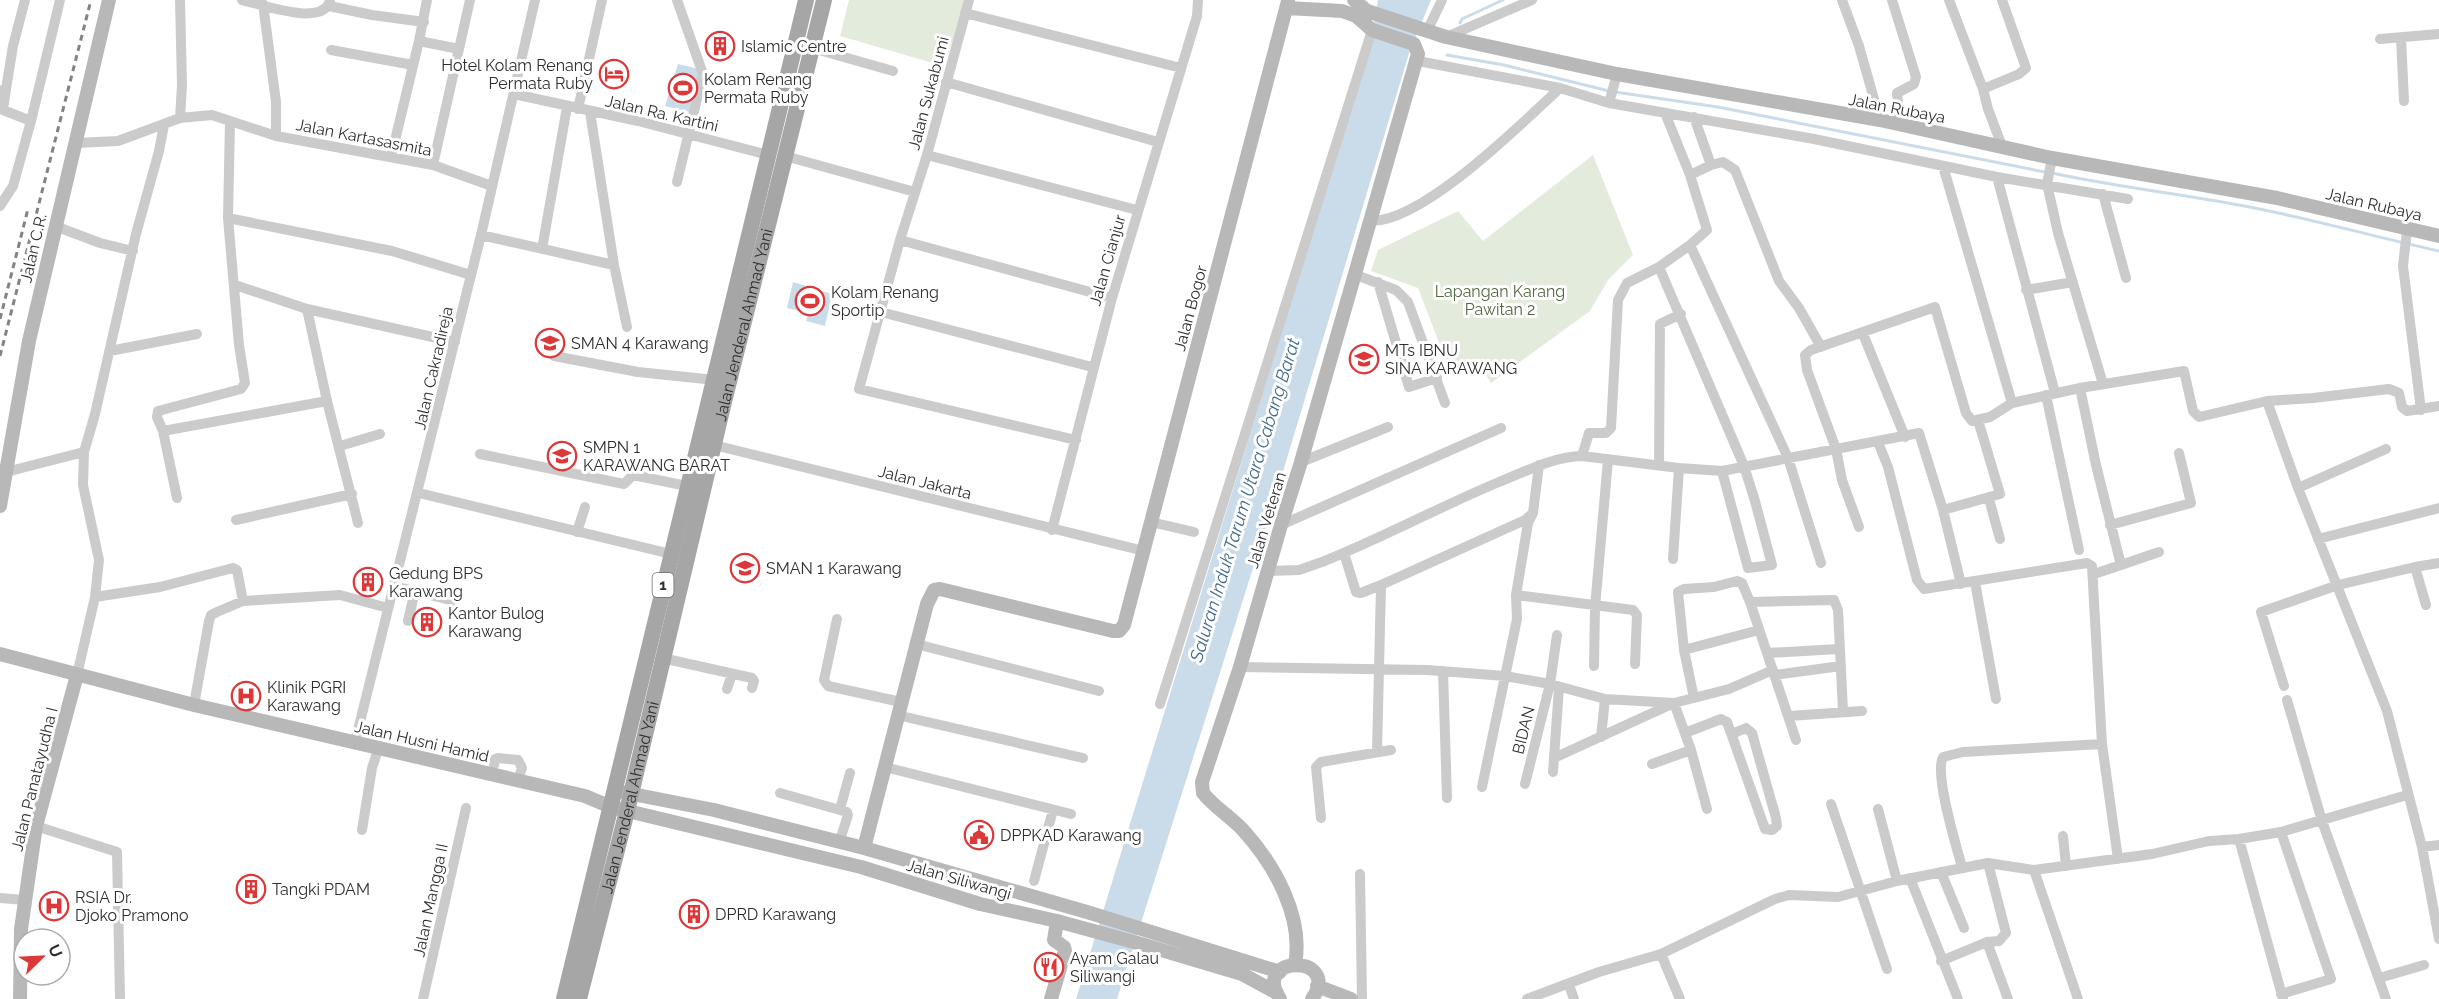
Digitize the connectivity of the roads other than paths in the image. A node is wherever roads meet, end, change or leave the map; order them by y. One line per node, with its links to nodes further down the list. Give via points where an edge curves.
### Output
1 (25, 0): 45 (street)
2 (60, 0): 55 (street)
3 (109, 0): 62 (street, Jalan C.R.)
4 (180, 0): 53 (street)
5 (242, 0): 23 (street)
6 (427, 0): 26 (street)
7 (470, 0): 35 (street)
8 (534, 0): 46 (street, Jalan Cakradireja)
9 (602, 0): 49 (street)
10 (677, 0): 59 (street, via 703,74)
11 (806, 0): 64 (main road, Jalan Jenderal Ahmad Yani / 1)
12 (824, 0): 34 (main road, Jalan Jenderal Ahmad Yani / 1)
13 (969, 0): 25 (street, Jalan Sukabumi)
14 (1198, 0): 39 (street, Jalan Cianjur)
15 (1354, 0): 27 (street, Jalan Rubaya, via 1373,13)
16 (1442, 0): 27 (street)
17 (1532, 0): 30 (street)
18 (1842, 0): 54 (street)
19 (1892, 0): 58 (street, via 1916,77 1914,84 1897,93)
20 (1949, 0): 44 (street)
21 (2002, 0): 44 (street, via 2026,68)
22 (329, 3): 23 (street, via 323,11 310,15); 26 (street, via 372,15)
23 (263, 4): 60 (street, via 276,102)
24 (1288, 4): 28 (street, via 1342,11 1356,16); 161 (street, Jalan Bogor)
25 (965, 13): 39 (street); 42 (street, Jalan Sukabumi)
26 (424, 22): 33 (street)
27 (1424, 28): 30 (street, Jalan Rubaya)
28 (1372, 30): 37 (street, via 1414,44); 227 (street)
29 (2439, 34): 31 (street)
30 (1446, 37): 41 (street, Jalan Rubaya)
31 (2401, 38): 32 (street); 47 (street)
32 (2380, 39)
33 (419, 41): 35 (street); 38 (street)
34 (812, 48): 40 (street); 66 (main road, Jalan Jenderal Ahmad Yani / 1)
35 (459, 49): 69 (street)
36 (331, 50): 38 (street)
37 (1418, 61): 43 (street); 83 (street, Jalan Veteran)
38 (413, 65): 67 (street)
39 (1181, 68): 61 (street, Jalan Cianjur)
40 (893, 71)
41 (1616, 78): 48 (street); 54 (street, Jalan Rubaya)
42 (946, 82): 61 (street); 65 (street, Jalan Sukabumi)
43 (1560, 88): 48 (street); 83 (street, via 1459,177 1402,214)
44 (1983, 89): 63 (street)
45 (3, 90): 55 (street, via 3,110)
46 (514, 94): 49 (street, Jalan Ra. Kartini); 76 (street, Jalan Cakradireja)
47 (2404, 100)
48 (1610, 101): 51 (street)
49 (573, 108): 50 (street, Jalan Ra. Kartini); 90 (street)
50 (590, 112): 59 (street, Jalan Ra. Kartini); 92 (street)
51 (1665, 114): 52 (street); 72 (street)
52 (1694, 117): 70 (street); 71 (street)
53 (180, 118): 56 (street, Jalan Kartasasmita, via 212,116); 57 (street)
54 (1881, 120): 58 (street, Jalan Rubaya)
55 (31, 121): 80 (street, via 13,186)
56 (230, 122): 60 (street, Jalan Kartasasmita); 82 (street)
57 (164, 125): 62 (street, via 118,141); 91 (street)
58 (1900, 125): 63 (street, Jalan Rubaya)
59 (688, 135): 64 (street, Jalan Ra. Kartini); 74 (street)
60 (276, 136): 67 (street, Jalan Kartasasmita)
61 (1158, 142): 81 (street, Jalan Cianjur)
62 (76, 143): 84 (street, Jalan C.R.)
63 (2002, 146): 68 (street, Jalan Rubaya)
64 (768, 155): 114 (main road, Jalan Jenderal Ahmad Yani / 1)
65 (927, 155): 77 (street, Jalan Sukabumi); 81 (street)
66 (785, 156): 77 (street); 132 (main road, Jalan Jenderal Ahmad Yani / 1)
67 (391, 157): 69 (street, Jalan Kartasasmita)
68 (2052, 161): 75 (street); 85 (street, Jalan Rubaya, via 2277,198)
69 (433, 165): 76 (street, Jalan Kartasasmita)
70 (1711, 165): 72 (street); 109 (street, via 1723,162 1735,170 1779,281)
71 (1943, 165): 73 (street); 121 (street)
72 (1690, 175): 89 (street, via 1707,230)
73 (1997, 177): 75 (street); 100 (street)
74 (677, 182)
75 (2048, 182): 78 (street); 98 (street)
76 (492, 186): 86 (street, Jalan Cakradireja)
77 (915, 192): 88 (street, Jalan Sukabumi)
78 (2103, 194): 79 (street); 96 (street)
79 (2128, 199)
80 (1, 203)
81 (1137, 210): 101 (street, Jalan Cianjur)
82 (228, 218): 94 (street, via 392,251); 99 (street)
83 (1371, 221): 95 (street, Jalan Veteran)
84 (55, 226): 91 (street); 148 (street, Jalan C.R., via 29,341)
85 (2407, 233): 87 (street, Jalan Rubaya); 123 (street, via 2403,266)
86 (481, 235): 90 (street); 94 (street, Jalan Cakradireja)
87 (2439, 236)
88 (900, 240): 101 (street); 103 (street, Jalan Sukabumi)
89 (1690, 245): 93 (street); 140 (street)
90 (542, 249): 92 (street)
91 (133, 251): 110 (street)
92 (614, 265): 105 (street)
93 (1659, 267): 104 (street); 139 (street, via 1627,283 1621,292 1611,428 1606,433 1589,433)
94 (471, 275): 108 (street, Jalan Cakradireja)
95 (1356, 275): 97 (street); 142 (street, Jalan Veteran)
96 (2126, 278)
97 (1378, 282): 113 (street, via 1408,302); 113 (street, via 1409,387)
98 (2073, 282): 100 (street); 115 (street)
99 (235, 285): 102 (street); 127 (street, via 244,387 159,410 157,417)
100 (2026, 290): 117 (street)
101 (1112, 298): 112 (street, Jalan Cianjur)
102 (307, 309): 108 (street); 118 (street)
103 (881, 312): 112 (street); 130 (street, Jalan Sukabumi, via 859,388)
104 (1681, 314): 143 (street, via 1660,324); 145 (street)
105 (627, 327)
106 (197, 334): 110 (street)
107 (1863, 334): 109 (street); 124 (street, via 1935,307 1966,413 1972,422); 129 (street)
108 (454, 342): 151 (street, Jalan Cakradireja)
109 (1821, 348): 134 (street, via 1805,355 1805,362)
110 (110, 351): 136 (street)
111 (554, 356): 114 (street, via 638,372)
112 (1092, 367): 130 (street, Jalan Cianjur)
113 (1437, 378): 120 (street)
114 (715, 380): 132 (main road, Jalan Jenderal Ahmad Yani / 1)
115 (2103, 384): 116 (street); 119 (street, via 2184,371 2193,411 2199,417)
116 (2080, 388): 117 (street); 164 (street)
117 (2050, 394): 121 (street); 171 (street)
118 (327, 401): 127 (street); 133 (street)
119 (2267, 401): 123 (street, via 2389,389 2399,393 2407,411); 150 (street)
120 (1445, 403)
121 (2012, 403): 124 (street)
122 (2439, 406): 123 (street)
123 (2421, 410)
124 (1978, 420): 154 (street, via 2000,494)
125 (1388, 427): 142 (street)
126 (1500, 428): 163 (street)
127 (163, 431): 153 (street)
128 (380, 434): 133 (street)
129 (1905, 437): 131 (street); 158 (street, via 1919,433)
130 (1076, 440): 166 (street, Jalan Cianjur)
131 (1878, 442): 134 (street); 184 (street, via 1919,585 1924,589)
132 (706, 443): 149 (main road, Jalan Jenderal Ahmad Yani / 1); 166 (street, Jalan Jakarta); 206 (main road, Jalan Jenderal Ahmad Yani / 1)
133 (340, 446): 152 (street)
134 (1836, 449): 140 (street); 165 (street, via 1842,480)
135 (2386, 449): 150 (street)
136 (84, 452): 148 (street); 190 (street, via 83,485 99,560)
137 (2179, 453): 164 (street, via 2191,503)
138 (480, 454): 149 (street, via 624,484 633,474)
139 (1582, 456): 141 (street); 144 (street)
140 (1788, 458): 145 (street); 177 (street)
141 (1608, 460): 143 (street); 195 (street)
142 (1301, 462): 163 (street, Jalan Veteran)
143 (1659, 464): 146 (street)
144 (1539, 465): 159 (street); 174 (street)
145 (1744, 466): 147 (street); 147 (street, via 1772,566 1748,568)
146 (1679, 468): 147 (street); 176 (street)
147 (1722, 471)
148 (6, 472): 155 (street, Jalan C.R.)
149 (687, 486): 175 (main road, Jalan Jenderal Ahmad Yani / 1)
150 (2298, 488): 169 (street)
151 (418, 493): 167 (street); 187 (street, Jalan Cakradireja)
152 (352, 494): 160 (street); 162 (street)
153 (177, 498)
154 (1989, 499): 158 (street); 170 (street)
155 (0, 506)
156 (585, 507): 167 (street)
157 (2439, 508): 169 (street)
158 (1943, 510): 184 (street)
159 (1533, 513): 185 (street); 189 (street)
160 (236, 520)
161 (1152, 522): 168 (street); 172 (street, Jalan Bogor)
162 (358, 523)
163 (1281, 525): 181 (street, Jalan Veteran)
164 (2110, 525): 179 (street)
165 (1859, 527)
166 (1052, 530): 172 (street, Jalan Jakarta)
167 (577, 532): 175 (street)
168 (1194, 532)
169 (2318, 538): 186 (street)
170 (2000, 539)
171 (2079, 550)
172 (1144, 551): 201 (street, Jalan Bogor, via 1119,631 934,590)
173 (2159, 552): 179 (street)
174 (1344, 553): 181 (street, via 1299,570); 185 (street, via 1356,592)
175 (671, 554): 256 (main road, Jalan Jenderal Ahmad Yani / 1)
176 (1673, 559)
177 (1821, 563)
178 (2439, 563): 180 (street)
179 (2121, 566): 182 (street)
180 (2415, 567): 186 (street); 194 (street)
181 (1268, 571): 210 (street, Jalan Veteran)
182 (2094, 574): 183 (street, via 2087,562); 238 (street)
183 (1975, 582): 184 (street); 224 (street)
184 (1961, 584)
185 (1381, 585): 211 (street)
186 (2338, 585): 218 (street, via 2261,612); 254 (street, via 2386,711)
187 (394, 586): 188 (street); 196 (street, Jalan Cakradireja)
188 (415, 591): 192 (street); 198 (street)
189 (1516, 595): 195 (street); 216 (street, via 1517,619)
190 (95, 597): 191 (street, via 160,587 233,568 237,570); 215 (street)
191 (243, 601): 196 (street, via 340,595); 228 (street, via 211,615)
192 (454, 601)
193 (1750, 602): 199 (street); 202 (street, via 1834,600); 203 (street, via 1737,581 1680,590)
194 (2427, 605)
195 (1595, 607): 207 (street, via 1635,612); 208 (street)
196 (388, 608): 237 (street, Jalan Cakradireja)
197 (837, 619): 229 (street, via 825,683)
198 (408, 621)
199 (1759, 630): 203 (street); 204 (street)
200 (1557, 635): 217 (street)
201 (916, 644): 221 (street); 229 (street)
202 (1839, 649): 204 (street); 209 (street)
203 (1684, 650): 222 (street)
204 (1767, 653): 213 (street)
205 (0, 654): 215 (street)
206 (662, 658): 214 (street, via 688,669); 256 (main road, Jalan Jenderal Ahmad Yani / 1)
207 (1635, 664)
208 (1593, 666)
209 (1841, 666): 213 (street); 230 (street)
210 (1240, 667): 211 (street); 298 (street, Jalan Veteran, via 1202,789 1243,830 1279,882 1290,908)
211 (1380, 669): 212 (street); 242 (street)
212 (1443, 671): 216 (street); 255 (street)
213 (1774, 673): 222 (street); 232 (street)
214 (732, 674): 219 (street, via 752,678); 220 (street)
215 (77, 675): 228 (street, Jalan Husni Hamid); 267 (street, Jalan Panatayudha I)
216 (1505, 676): 217 (street); 252 (street)
217 (1555, 686): 223 (street); 244 (street); 251 (street, BIDAN)
218 (2284, 686)
219 (752, 688)
220 (727, 689)
221 (1099, 691)
222 (1694, 698): 226 (street)
223 (1605, 699): 226 (street); 235 (street)
224 (1996, 699)
225 (2287, 700): 266 (street)
226 (1674, 703): 233 (street); 235 (street)
227 (1160, 704)
228 (194, 705): 237 (street, Jalan Husni Hamid)
229 (899, 708): 243 (street); 247 (street)
230 (1843, 711): 231 (street); 232 (street)
231 (1862, 711)
232 (1789, 716): 236 (street)
233 (1685, 733): 234 (street, via 1721,719 1727,722); 241 (street)
234 (1732, 734): 234 (street, via 1746,728 1752,734 1778,826 1772,830 1765,829)
235 (1601, 737): 244 (street)
236 (1796, 740)
237 (355, 742): 239 (street, Jalan Husni Hamid)
238 (2102, 744): 277 (street); 280 (street, via 1963,752 1943,757 1940,765 1944,790)
239 (379, 747): 250 (street, Jalan Husni Hamid); 268 (street)
240 (1391, 750): 242 (street)
241 (1691, 750): 245 (street); 260 (street)
242 (1377, 752): 264 (street, via 1321,762 1316,767)
243 (1083, 758)
244 (1554, 758): 248 (street)
245 (1652, 764)
246 (494, 765): 250 (street, via 498,758 518,760 522,768)
247 (885, 767): 262 (street); 276 (street)
248 (1553, 772)
249 (850, 773): 259 (street)
250 (518, 780): 256 (street, Jalan Husni Hamid)
251 (1525, 784)
252 (1482, 787)
253 (780, 793): 259 (street)
254 (2407, 795): 266 (street); 275 (street)
255 (1448, 798)
256 (620, 800): 265 (street, Jalan Siliwangi); 272 (street, Jalan Siliwangi); 310 (main road, Jalan Jenderal Ahmad Yani / 1); 311 (main road, Jalan Jenderal Ahmad Yani / 1)
257 (1831, 804): 288 (street)
258 (466, 808): 309 (street, Jalan Mangga II)
259 (840, 809): 273 (street, via 848,815)
260 (1707, 809)
261 (1878, 809): 286 (street)
262 (1053, 810): 263 (street); 285 (street)
263 (1071, 814)
264 (1321, 818)
265 (752, 820): 272 (street); 273 (street, Jalan Siliwangi)
266 (2322, 821): 269 (street); 302 (street)
267 (36, 826): 290 (street, Jalan Panatayudha I); 308 (street, via 117,852)
268 (362, 830)
269 (2281, 832): 271 (street); 306 (street, via 2331,979)
270 (2063, 836): 279 (street)
271 (2238, 839): 277 (street); 306 (street)
272 (749, 840): 291 (street, Jalan Siliwangi, via 861,867)
273 (839, 843): 276 (street, Jalan Siliwangi)
274 (2439, 845): 275 (street)
275 (2422, 847): 294 (street)
276 (864, 848): 287 (street, Jalan Siliwangi)
277 (2118, 859): 279 (street)
278 (1988, 862): 280 (street); 281 (street); 295 (street, via 2006,933 1999,941)
279 (2066, 866): 281 (street)
280 (1962, 867): 282 (street)
281 (2034, 870): 320 (street)
282 (1941, 872): 284 (street); 293 (street)
283 (1359, 874): 314 (street)
284 (1910, 878): 286 (street); 297 (street)
285 (1034, 881)
286 (1897, 881): 288 (street)
287 (986, 883): 291 (street); 301 (street, Jalan Siliwangi)
288 (1859, 892): 296 (street, via 1838,897 1788,895 1775,899); 300 (street)
289 (0, 898): 290 (street)
290 (25, 900): 307 (street, Jalan Panatayudha I)
291 (980, 904): 292 (street, Jalan Siliwangi)
292 (1057, 921): 305 (street, Jalan Siliwangi, via 1242,974); 312 (street, via 1054,940 1065,951)
293 (1964, 928)
294 (2439, 939)
295 (1987, 942): 297 (street); 319 (street)
296 (1661, 954): 303 (street); 317 (street)
297 (1941, 961): 318 (street)
298 (1295, 964): 301 (street); 304 (street, via 1311,970 1316,977)
299 (2424, 965): 302 (street)
300 (1887, 969)
301 (1280, 972): 305 (street, via 1276,980)
302 (2379, 978): 321 (street)
303 (1569, 985): 315 (street); 316 (street)
304 (1315, 992): 313 (street)
305 (1279, 996)
306 (2282, 997)
307 (20, 999)
308 (120, 999)
309 (423, 999)
310 (564, 999)
311 (579, 999)
312 (1051, 999)
313 (1351, 999)
314 (1362, 999)
315 (1527, 999)
316 (1574, 999)
317 (1680, 999)
318 (1958, 999)
319 (2008, 999)
320 (2078, 999)
321 (2386, 999)

